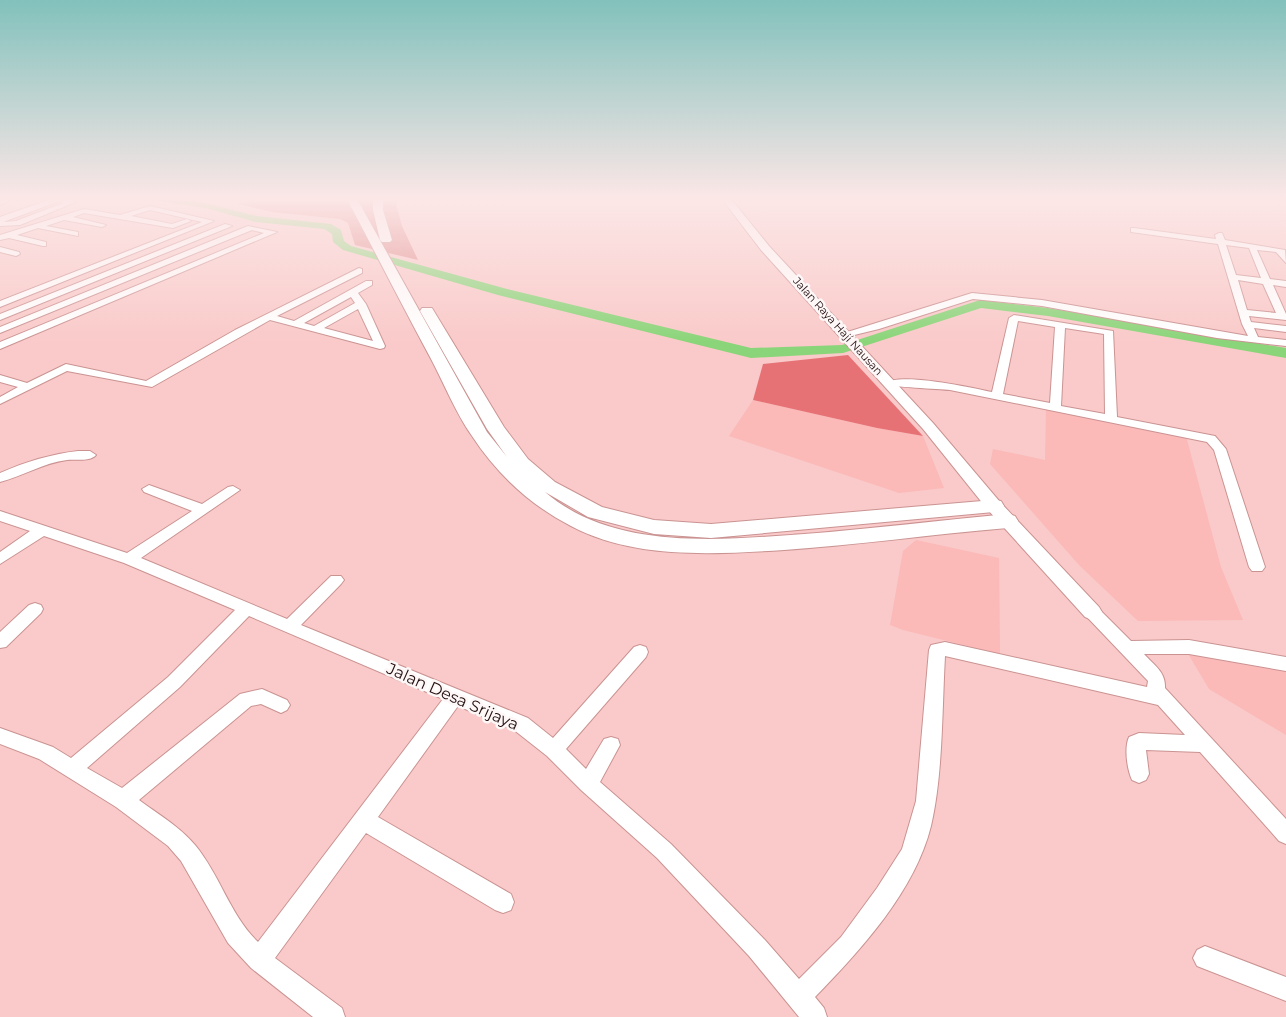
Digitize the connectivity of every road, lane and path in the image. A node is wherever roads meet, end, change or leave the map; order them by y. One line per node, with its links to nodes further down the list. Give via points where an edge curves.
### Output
1 (146, 246): 15 (street)
2 (176, 246): 17 (street)
3 (207, 246): 13 (street)
4 (239, 246): 16 (street)
5 (379, 246): 41 (highway)
6 (389, 246): 41 (highway)
7 (764, 246): 38 (main road, Jalan Raya Haji Nausan)
8 (1222, 246): 18 (street)
9 (1252, 247): 12 (street, via 1282,252); 19 (street)
10 (0, 250): 11 (street)
11 (16, 254)
12 (1286, 260)
13 (148, 270): 16 (street); 23 (street)
14 (359, 271): 29 (street)
15 (82, 272): 17 (street); 24 (street)
16 (171, 275): 25 (street)
17 (101, 276): 28 (street)
18 (1232, 277): 19 (street); 27 (street)
19 (1266, 282): 21 (street); 30 (street)
20 (369, 283): 22 (street)
21 (1286, 284)
22 (352, 293): 26 (street); 32 (street)
23 (78, 298): 25 (street); 37 (street)
24 (0, 304)
25 (100, 304): 42 (street)
26 (361, 304): 31 (street); 39 (street, via 380,346)
27 (1243, 312): 30 (street); 34 (street)
28 (0, 317)
29 (269, 317): 32 (street); 46 (street, via 148,385 68,367)
30 (1284, 317)
31 (333, 320): 35 (street); 39 (street)
32 (295, 324): 35 (street)
33 (1060, 324): 47 (street, via 1012,319); 49 (street); 50 (street, via 1109,333)
34 (1248, 324): 36 (street); 40 (street)
35 (316, 329): 39 (street)
36 (1286, 329)
37 (0, 330)
38 (847, 335): 40 (street, via 972,296 1042,303); 45 (main road, Jalan Raya Haji Nausan)
39 (342, 337)
40 (1255, 340): 43 (street)
41 (437, 342): 56 (highway, via 479,434 505,469 552,507 600,530 667,546 710,547 842,538)
42 (3, 343)
43 (1286, 343)
44 (0, 378): 46 (street)
45 (891, 384): 47 (street, via 930,384); 56 (main road, Jalan Raya Haji Nausan, via 950,454)
46 (28, 387): 48 (street)
47 (997, 396): 49 (street)
48 (0, 401)
49 (1055, 408): 50 (street)
50 (1112, 419): 61 (street, via 1207,438 1217,444)
51 (90, 455): 52 (street, via 51,459)
52 (0, 478)
53 (149, 489): 55 (street)
54 (233, 490): 55 (street)
55 (203, 510): 60 (street)
56 (993, 514): 65 (main road, Jalan Raya Haji Nausan)
57 (0, 516): 58 (street, Jalan Desa Srijaya)
58 (42, 530): 59 (street); 60 (street, Jalan Desa Srijaya)
59 (0, 559)
60 (129, 559): 64 (street, Jalan Desa Srijaya)
61 (1257, 567)
62 (336, 580): 66 (street)
63 (35, 609): 67 (street)
64 (246, 609): 66 (street, Jalan Desa Srijaya); 78 (street, via 174,682)
65 (1092, 612): 68 (street, Jalan Raya Haji Nausan)
66 (289, 627): 71 (street, Jalan Desa Srijaya)
67 (0, 642)
68 (1131, 649): 70 (street, via 1189,647); 72 (street, Jalan Raya Haji Nausan, via 1157,679 1156,690)
69 (640, 652): 77 (street)
70 (1286, 664)
71 (456, 696): 77 (street, Jalan Desa Srijaya, via 521,724); 82 (street)
72 (1162, 698): 75 (street, Jalan Raya Haji Nausan); 88 (street, via 945,649 937,650 926,801 910,855 886,896 849,945)
73 (281, 705): 81 (street, via 262,696 246,699)
74 (0, 736): 78 (street, via 46,753)
75 (1203, 744): 79 (street, via 1139,741 1135,748); 83 (street, Jalan Raya Haji Nausan)
76 (610, 745): 80 (street)
77 (554, 750): 80 (street, Jalan Desa Srijaya)
78 (72, 769): 81 (street)
79 (1139, 774)
80 (588, 784): 88 (street, Jalan Desa Srijaya, via 664,852 757,948)
81 (123, 800): 86 (street, via 184,846 236,935)
82 (364, 820): 84 (street); 86 (street)
83 (1286, 834)
84 (503, 902)
85 (1204, 958): 87 (street)
86 (258, 960): 89 (street)
87 (1286, 989)
88 (798, 997): 90 (street, Jalan Desa Srijaya)
89 (333, 1017)
90 (815, 1017)

